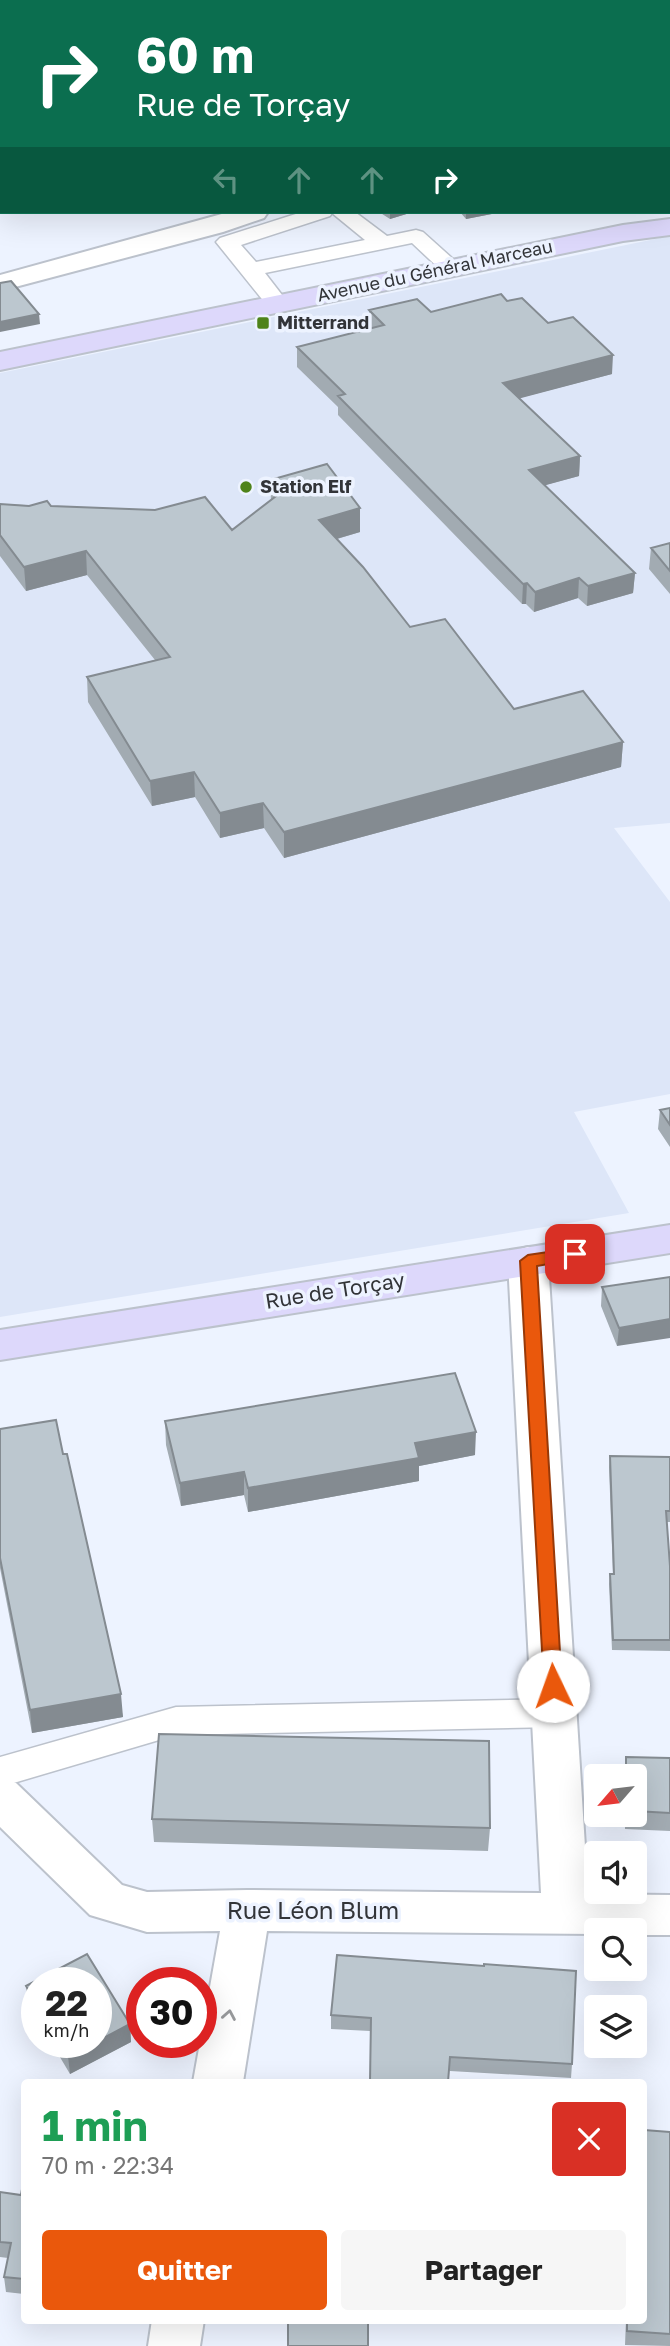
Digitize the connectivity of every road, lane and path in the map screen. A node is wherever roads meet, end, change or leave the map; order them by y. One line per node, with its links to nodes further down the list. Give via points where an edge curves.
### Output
1 (314, 214): 5 (lane)
2 (321, 214): 9 (lane)
3 (345, 214): 8 (lane)
4 (663, 214): 7 (main road)
5 (264, 223): 10 (lane); 12 (lane, via 227,242); 13 (street)
6 (670, 227): 7 (main road)
7 (623, 233): 11 (main road, Avenue du Général Marceau)
8 (383, 243): 9 (lane); 11 (lane, via 416,236)
9 (360, 247): 10 (lane)
10 (308, 258): 12 (lane)
11 (452, 268): 14 (main road, Avenue du Général Marceau)
12 (251, 270): 14 (lane)
13 (0, 283)
14 (278, 304): 15 (main road, Avenue du Général Marceau)
15 (0, 361)
16 (670, 1239): 17 (main road, Rue de Torçay)
17 (528, 1261): 18 (main road, Rue de Torçay); 19 (street)
18 (0, 1345)
19 (555, 1713): 20 (lane, via 176,1721); 23 (street)
20 (0, 1772)
21 (0, 1797): 22 (street, Rue Léon Blum, via 107,1901 147,1912)
22 (247, 1910): 23 (street, Rue Léon Blum); 25 (street, one-way to 22)
23 (566, 1914): 24 (street, Rue Léon Blum)
24 (670, 1915)
25 (219, 2079)
26 (177, 2324): 27 (street)
27 (174, 2346)

